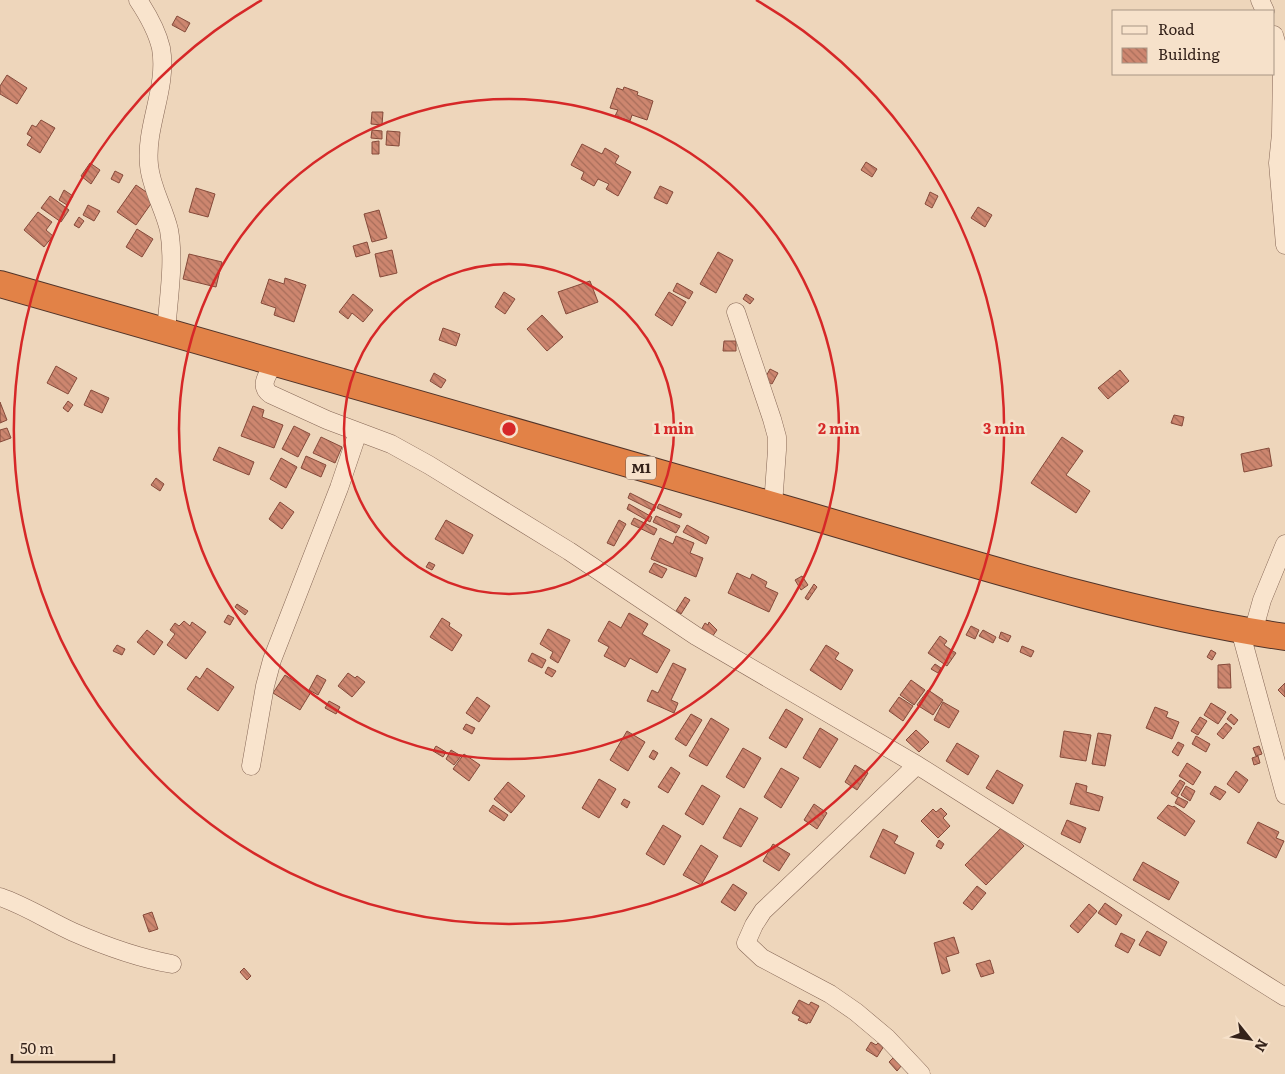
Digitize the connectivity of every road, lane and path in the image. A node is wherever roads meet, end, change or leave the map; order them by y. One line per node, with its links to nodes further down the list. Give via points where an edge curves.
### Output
1 (138, 0): 6 (street, via 156,32 162,66 148,156 150,173 169,233)
2 (1275, 38): 3 (street, via 1282,63 1278,163)
3 (1285, 245)
4 (0, 284): 6 (highway, M1)
5 (736, 312): 9 (street, via 777,437)
6 (166, 333): 7 (highway, M1)
7 (274, 363): 8 (street, via 264,384 268,393); 9 (highway, M1)
8 (358, 432): 13 (street, via 392,444 429,465 569,551 696,636); 14 (street, via 272,660)
9 (773, 505): 11 (highway, M1, via 1022,579 1134,608)
10 (1285, 544): 11 (street)
11 (1247, 631): 12 (highway, M1); 15 (street)
12 (1285, 637)
13 (917, 765): 18 (street); 19 (street, via 763,911 746,943 762,958 830,994 856,1012 887,1038)
14 (251, 766)
15 (1285, 795)
16 (0, 897): 17 (street, via 114,948 147,960)
17 (172, 964)
18 (1285, 997)
19 (921, 1074)

